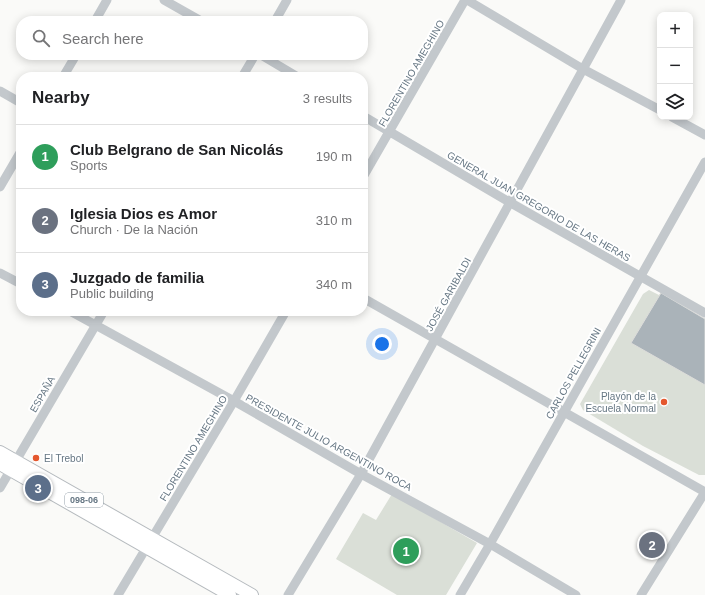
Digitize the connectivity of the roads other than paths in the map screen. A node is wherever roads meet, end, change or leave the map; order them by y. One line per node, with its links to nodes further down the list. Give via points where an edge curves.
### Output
1 (107, 0): 6 (street)
2 (164, 0): 7 (street)
3 (287, 0): 8 (street)
4 (466, 0): 12 (street); 21 (street, FLORENTINO AMEGHINO)
5 (621, 0): 12 (street, JOSÉ GARIBALDI)
6 (98, 16)
7 (192, 16)
8 (278, 16)
9 (73, 60): 13 (street)
10 (252, 60): 14 (street)
11 (269, 60): 15 (street)
12 (583, 68): 18 (street); 27 (street, JOSÉ GARIBALDI)
13 (66, 72)
14 (245, 72)
15 (290, 72)
16 (0, 91): 17 (street)
17 (16, 100)
18 (657, 108)
19 (368, 119): 21 (street, GENERAL JUAN GREGORIO DE LAS HERAS)
20 (678, 120): 22 (street)
21 (390, 132): 25 (street, FLORENTINO AMEGHINO); 27 (street, GENERAL JUAN GREGORIO DE LAS HERAS)
22 (705, 135)
23 (16, 160): 26 (street)
24 (705, 162): 29 (street, CARLOS PELLEGRINI)
25 (368, 169)
26 (0, 187)
27 (511, 203): 29 (street, GENERAL JUAN GREGORIO DE LAS HERAS); 37 (street, JOSÉ GARIBALDI)
28 (0, 273): 30 (street)
29 (640, 276): 32 (street, GENERAL JUAN GREGORIO DE LAS HERAS); 39 (street, CARLOS PELLEGRINI)
30 (16, 281)
31 (368, 301): 37 (street)
32 (705, 313)
33 (79, 316): 36 (street, PRESIDENTE JULIO ARGENTINO ROCA)
34 (101, 316): 36 (street, ESPAÑA)
35 (283, 316): 38 (street, FLORENTINO AMEGHINO)
36 (96, 325): 38 (street, PRESIDENTE JULIO ARGENTINO ROCA); 41 (street, ESPAÑA)
37 (436, 339): 39 (street); 42 (street, JOSÉ GARIBALDI)
38 (234, 401): 42 (street, PRESIDENTE JULIO ARGENTINO ROCA); 45 (street, FLORENTINO AMEGHINO)
39 (563, 413): 44 (street); 46 (street, CARLOS PELLEGRINI)
40 (0, 452): 41 (main road, 098-06)
41 (9, 465): 43 (street, ESPAÑA); 45 (main road, 098-06)
42 (361, 474): 46 (street, PRESIDENTE JULIO ARGENTINO ROCA); 50 (street, JOSÉ GARIBALDI)
43 (0, 488)
44 (705, 492): 53 (street)
45 (149, 543): 47 (street, FLORENTINO AMEGHINO); 48 (main road, 098-06); 49 (main road, 098-06)
46 (490, 544): 51 (street, CARLOS PELLEGRINI); 52 (street, PRESIDENTE JULIO ARGENTINO ROCA)
47 (118, 595)
48 (230, 595)
49 (252, 595)
50 (288, 595)
51 (460, 595)
52 (576, 595)
53 (641, 595)

